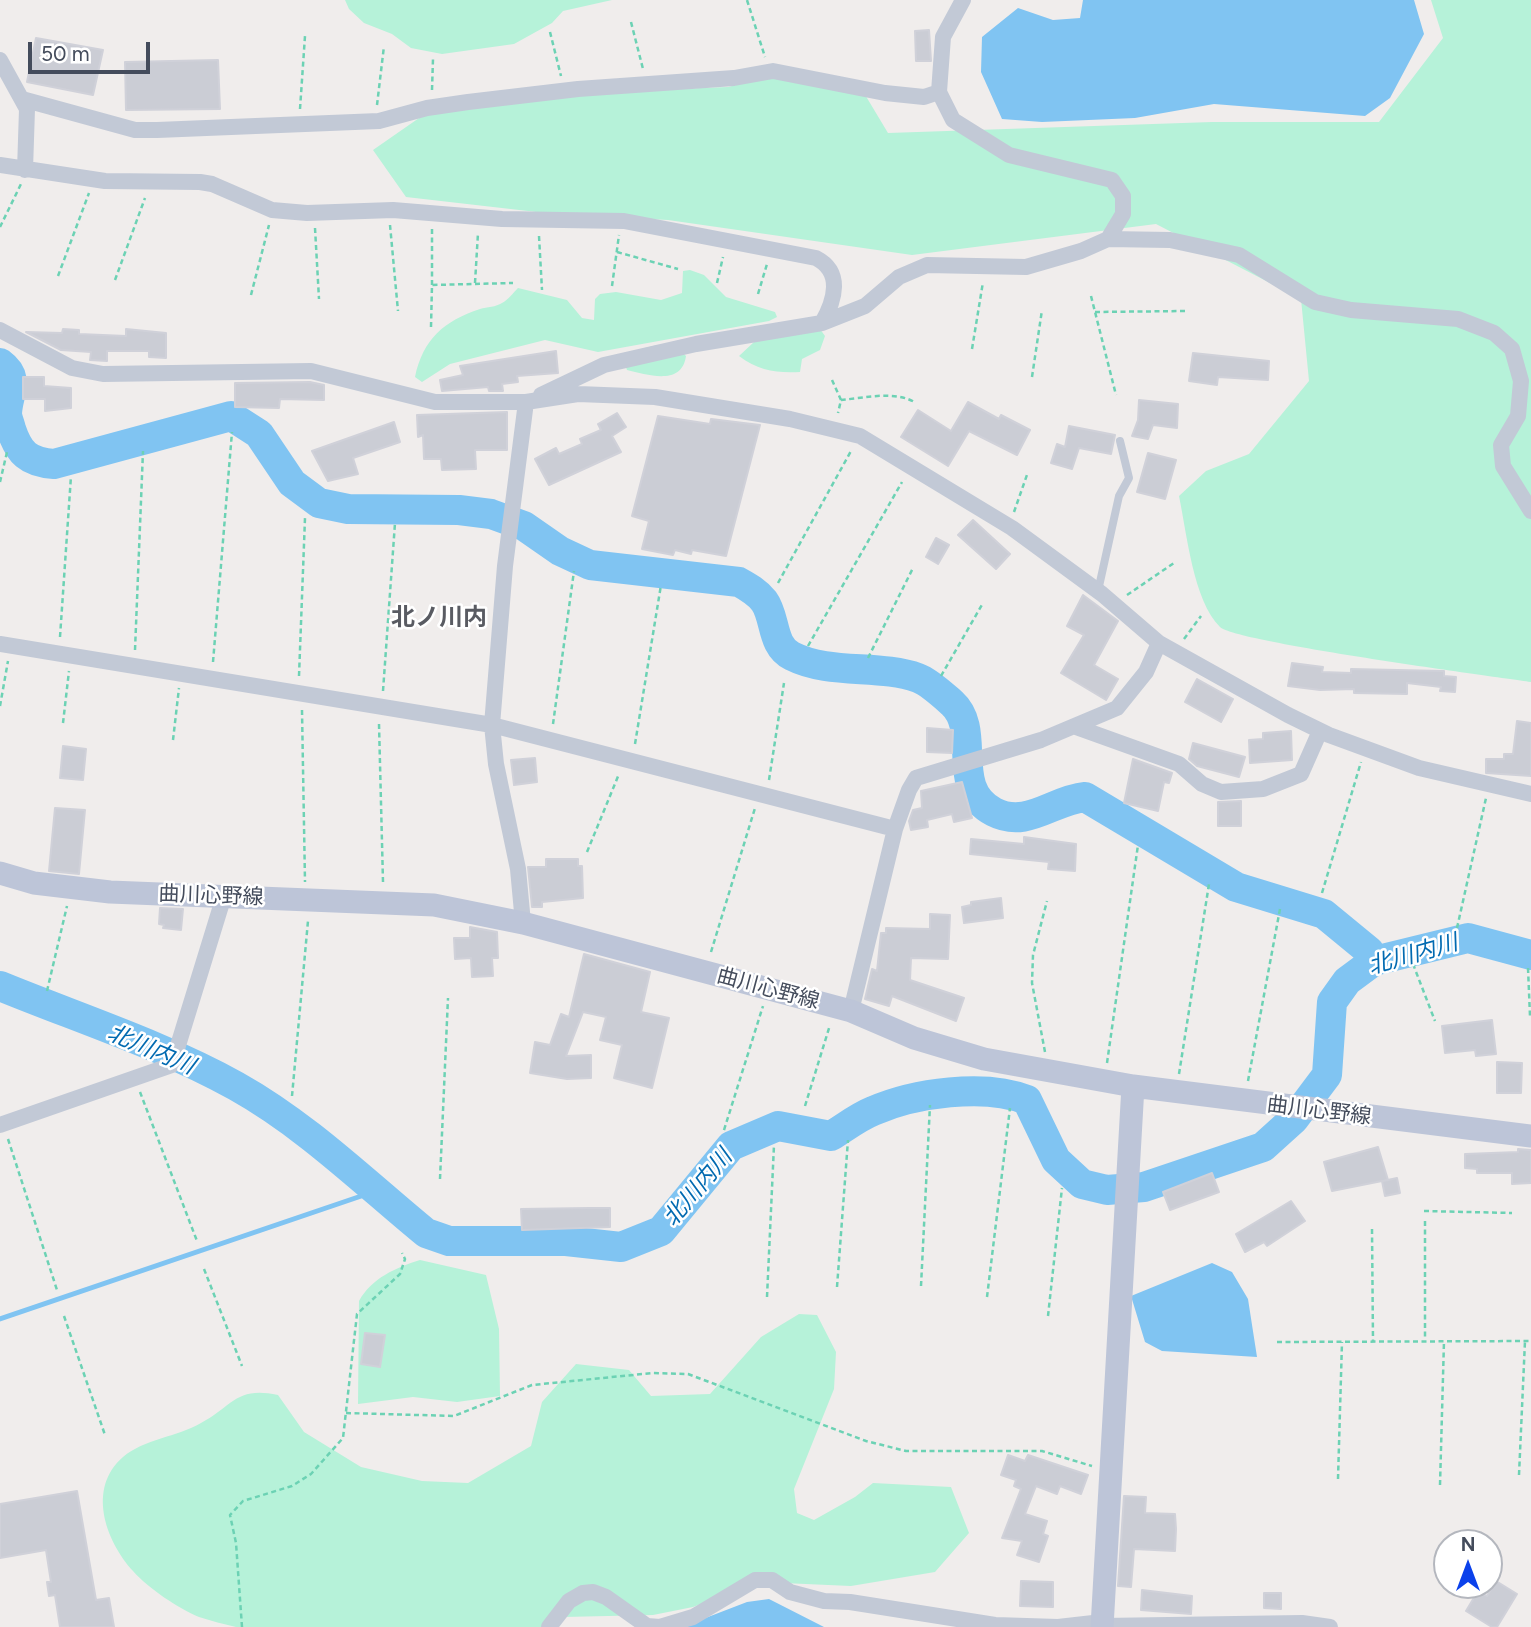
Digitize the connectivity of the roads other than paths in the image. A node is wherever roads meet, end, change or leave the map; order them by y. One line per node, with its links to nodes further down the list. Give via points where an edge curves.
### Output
1 (964, 0): 3 (street, via 943,37)
2 (0, 60): 4 (street)
3 (939, 92): 4 (street, via 924,97 885,93 773,71 468,102 379,121 157,130 135,130); 7 (street, via 953,120 1009,155 1112,180 1123,196 1123,214)
4 (22, 99): 6 (street, via 27,109)
5 (0, 165): 6 (street)
6 (25, 174): 8 (street, via 200,182 272,211 307,214 393,210 502,219 624,221 658,227 816,258 827,264 835,298)
7 (1108, 239): 8 (street, via 1026,267 953,264 912,269 865,306); 12 (street, via 1170,240 1239,255 1315,302 1351,310 1458,319 1494,333 1512,349 1521,381 1518,416 1501,445 1503,466)
8 (822, 323): 10 (street, via 604,365)
9 (0, 330): 10 (street, via 72,368 103,374 311,370 435,402)
10 (526, 402): 13 (street, via 578,394 655,397 790,419 860,436 1012,528); 16 (street, via 505,566)
11 (1120, 441): 13 (lane, via 1129,478 1119,496)
12 (1531, 511)
13 (1098, 591): 14 (street)
14 (1159, 643): 17 (street, via 1146,672 1117,708); 18 (street)
15 (5, 650): 16 (street)
16 (492, 725): 20 (street); 23 (street)
17 (1076, 727): 18 (street, via 1179,764 1202,784 1221,792 1264,789 1301,774); 20 (street, via 916,778)
18 (1320, 731): 19 (street, via 1419,768)
19 (1531, 793)
20 (895, 829): 24 (street)
21 (0, 873): 22 (main road, 曲川心野線, via 34,883 110,892)
22 (224, 896): 23 (main road, 曲川心野線, via 434,905); 26 (street, via 172,1066)
23 (523, 923): 24 (main road, 曲川心野線)
24 (841, 1016): 25 (main road, 曲川心野線, via 984,1059)
25 (1133, 1086): 27 (main road, 曲川心野線); 28 (main road)
26 (4, 1130)
27 (1531, 1136)
28 (1102, 1625): 29 (street, via 995,1625 824,1601 790,1592 772,1580 755,1580 693,1616 660,1627 647,1626 606,1597 583,1593 569,1601); 30 (street, via 1302,1623)
29 (549, 1627)
30 (1330, 1627)

